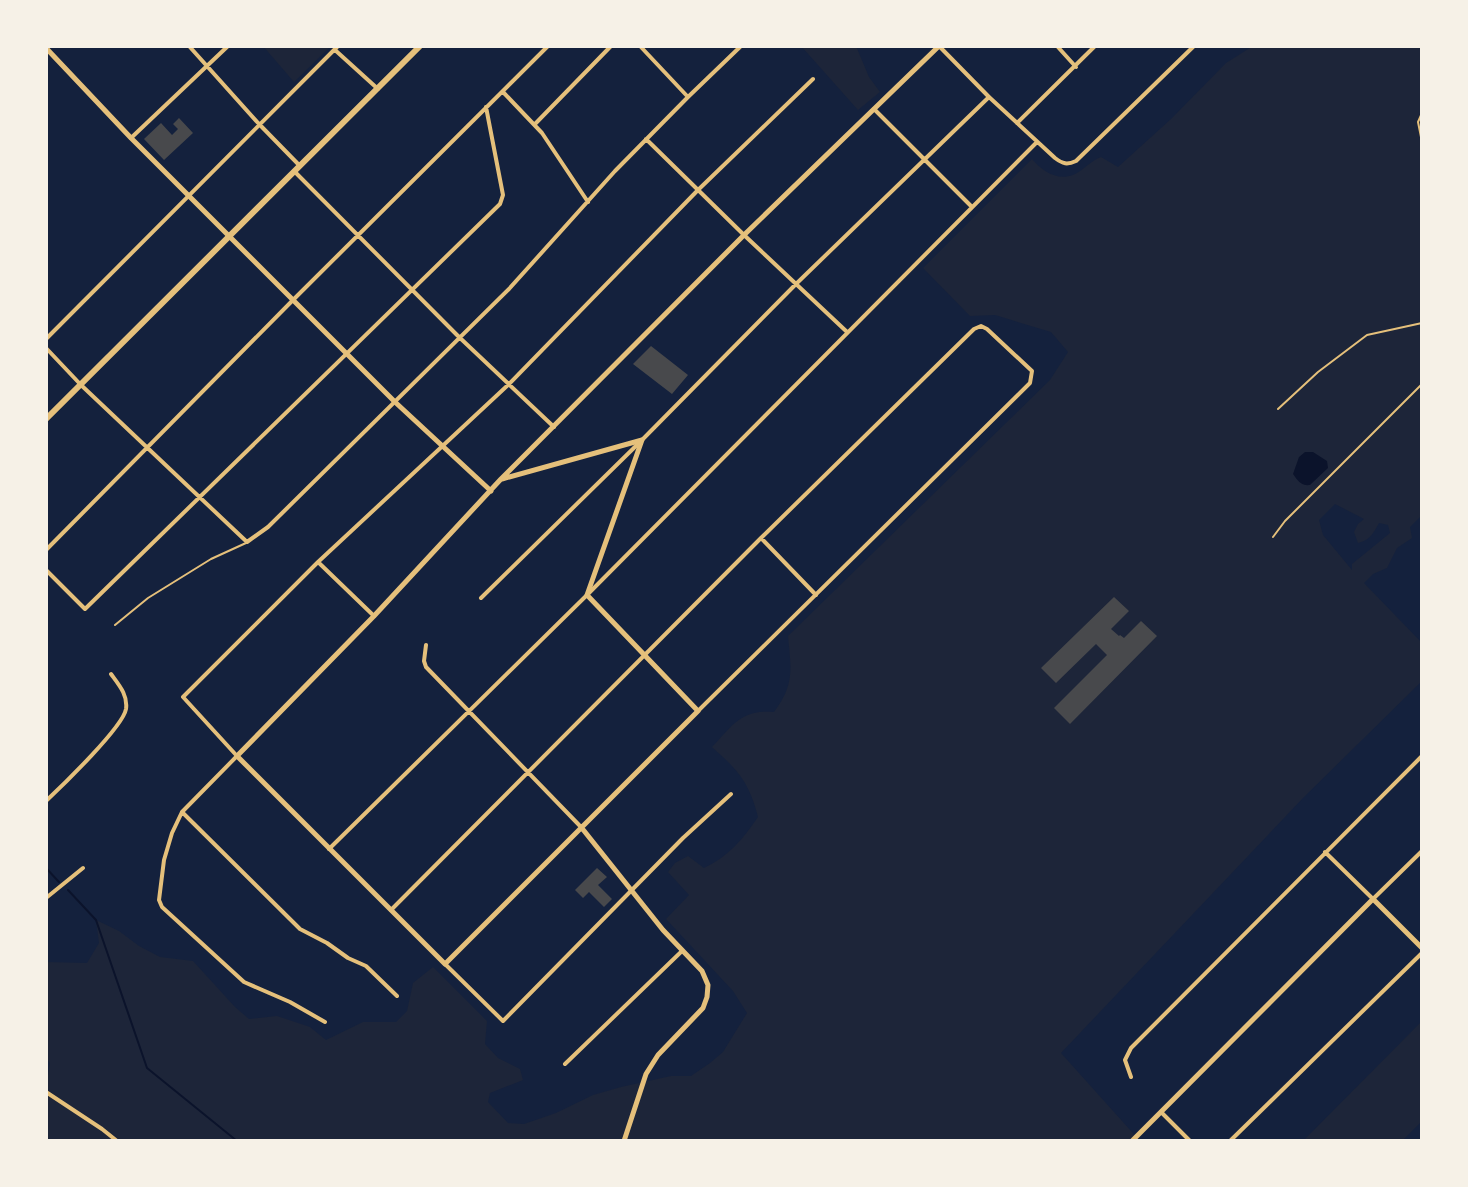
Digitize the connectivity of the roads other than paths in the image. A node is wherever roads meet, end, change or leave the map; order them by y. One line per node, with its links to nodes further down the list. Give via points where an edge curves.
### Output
1 (55, 46): 14 (street)
2 (189, 46): 15 (street)
3 (228, 46): 15 (street)
4 (420, 46): 18 (main road)
5 (548, 46): 19 (street)
6 (611, 46): 27 (street)
7 (640, 46): 20 (street)
8 (741, 46): 20 (street)
9 (939, 46): 21 (street); 23 (street)
10 (1057, 46): 16 (street)
11 (1095, 46): 16 (street)
12 (1194, 46): 30 (street, via 1076,161 1062,164)
13 (336, 48): 18 (street); 26 (street)
14 (47, 52): 28 (street)
15 (208, 66): 26 (street); 28 (street)
16 (1076, 67): 25 (street)
17 (813, 79): 34 (street)
18 (378, 89): 33 (main road)
19 (503, 92): 22 (street); 27 (street)
20 (688, 97): 29 (street)
21 (989, 97): 25 (street); 32 (street)
22 (486, 107): 38 (street); 42 (street, via 503,195 500,204)
23 (874, 109): 32 (street); 39 (street)
24 (1422, 113): 31 (lane)
25 (1017, 123): 30 (street)
26 (259, 124): 33 (street); 35 (street)
27 (535, 124): 36 (street)
28 (131, 138): 35 (street)
29 (646, 139): 34 (street); 36 (street)
30 (1037, 142): 37 (street)
31 (1422, 142)
32 (923, 159): 37 (street); 41 (street)
33 (297, 168): 38 (street); 40 (main road)
34 (698, 190): 39 (street); 52 (street)
35 (188, 195): 40 (street); 47 (street)
36 (588, 202): 46 (street)
37 (972, 207): 45 (street)
38 (359, 235): 42 (street); 43 (street)
39 (744, 235): 41 (street); 56 (street)
40 (230, 236): 43 (street); 51 (main road)
41 (796, 284): 45 (street); 57 (street)
42 (414, 289): 46 (street); 49 (street)
43 (293, 300): 49 (street); 58 (street)
44 (1422, 323): 54 (lane, via 1367,335)
45 (847, 332): 69 (street)
46 (459, 337): 52 (street); 53 (street)
47 (46, 339)
48 (46, 348): 51 (street)
49 (348, 354): 53 (street); 62 (street)
50 (1422, 384): 63 (lane)
51 (81, 385): 55 (main road); 58 (street)
52 (508, 385): 56 (street); 59 (street)
53 (395, 402): 59 (street); 65 (street)
54 (1278, 409)
55 (46, 419)
56 (554, 427): 60 (street)
57 (642, 440): 60 (street); 69 (street); 71 (street)
58 (148, 447): 62 (street); 66 (street)
59 (443, 447): 61 (street); 67 (street)
60 (501, 479): 61 (street)
61 (491, 491): 72 (street)
62 (201, 497): 65 (street); 68 (street, via 85,609)
63 (1273, 537)
64 (761, 538): 70 (street); 70 (street, via 978,326 1032,371 1030,383); 75 (street)
65 (247, 542): 73 (lane, via 148,598)
66 (46, 550)
67 (318, 562): 72 (street); 79 (street, via 183,697)
68 (46, 570)
69 (587, 595): 75 (street); 77 (street)
70 (816, 595): 78 (street)
71 (481, 598)
72 (374, 616): 79 (street)
73 (115, 625)
74 (426, 645): 77 (street, via 426,667)
75 (644, 655): 78 (street); 81 (street)
76 (111, 674): 83 (street, via 126,699 124,717)
77 (468, 711): 81 (street); 86 (street)
78 (698, 711): 85 (street)
79 (237, 756): 84 (street); 86 (street)
80 (1422, 756): 88 (street)
81 (528, 771): 85 (street); 93 (street)
82 (731, 794): 90 (street)
83 (46, 801)
84 (182, 812): 97 (street, via 300,929 366,966); 98 (street, via 164,860 162,907 244,982)
85 (581, 827): 90 (street); 96 (street)
86 (329, 849): 93 (street)
87 (1422, 851): 92 (street)
88 (1325, 852): 92 (street); 100 (street, via 1131,1048 1125,1060)
89 (83, 868): 91 (street)
90 (632, 890): 95 (street); 96 (street, via 503,1021)
91 (46, 898)
92 (1373, 899): 94 (street); 102 (street)
93 (391, 910): 96 (street)
94 (1422, 950): 107 (street)
95 (682, 951): 99 (street); 104 (street, via 702,971 707,997 646,1074)
96 (445, 964)
97 (397, 996)
98 (325, 1022)
99 (565, 1064)
100 (1131, 1077)
101 (46, 1092): 103 (street)
102 (1161, 1112): 105 (street); 106 (street)
103 (117, 1141)
104 (624, 1141)
105 (1132, 1141)
106 (1190, 1141)
107 (1230, 1141)

